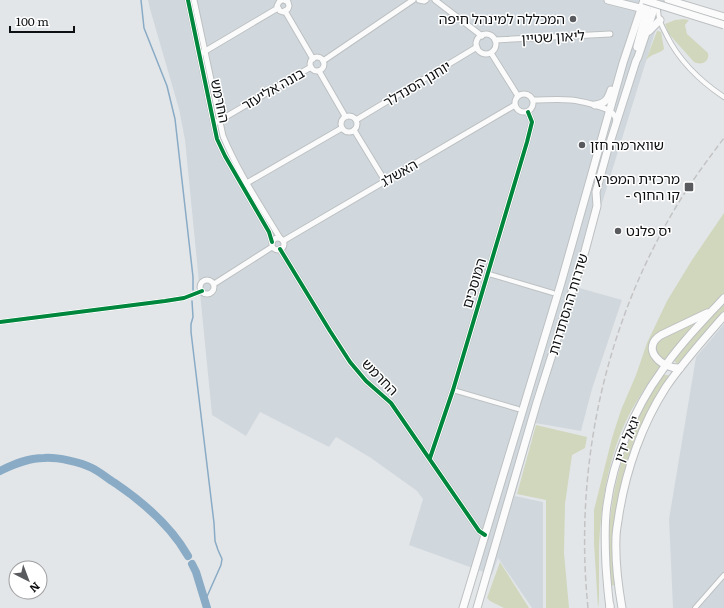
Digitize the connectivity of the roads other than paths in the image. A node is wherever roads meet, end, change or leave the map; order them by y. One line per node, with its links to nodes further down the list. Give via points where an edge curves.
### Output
1 (188, 0): 27 (street, החרמש)
2 (194, 0): 27 (street, החרמש)
3 (284, 0): 14 (street, via 277,5); 16 (street, via 289,8)
4 (413, 0): 29 (street)
5 (419, 0): 6 (street)
6 (426, 0)
7 (435, 0): 22 (street)
8 (608, 0): 13 (highway)
9 (644, 0): 15 (highway, שדרות ההסתדרות); 20 (highway, bridge)
10 (648, 0): 15 (highway)
11 (657, 0): 15 (highway); 19 (street); 23 (highway, שדרות ההסתדרות)
12 (668, 0): 17 (highway)
13 (618, 3): 15 (highway); 18 (highway, via 633,11)
14 (278, 8): 16 (street); 27 (street)
15 (644, 9): 18 (highway, שדרות ההסתדרות); 30 (highway)
16 (285, 11): 28 (street)
17 (724, 17)
18 (638, 18): 31 (highway, שדרות ההסתדרות)
19 (660, 20): 23 (highway); 35 (street, via 686,66)
20 (724, 25)
21 (610, 34): 24 (street, ליאון שטיין)
22 (482, 36): 24 (street, via 488,35); 25 (street, via 477,41)
23 (644, 38): 30 (highway, שדרות ההסתדרות)
24 (495, 40): 26 (street, via 496,46)
25 (477, 47): 26 (street, via 483,54); 42 (street, יוחנן הסנדלר)
26 (492, 53): 34 (street)
27 (202, 54): 43 (street, החרמש)
28 (313, 59): 29 (street, via 319,58); 32 (street)
29 (323, 61): 33 (street, via 324,66)
30 (636, 61): 44 (highway, שדרות ההסתדרות)
31 (624, 62): 38 (highway, via 609,98 605,103); 39 (highway, שדרות ההסתדרות)
32 (311, 67): 33 (street); 43 (street, בונה אליעזר)
33 (319, 71): 41 (street)
34 (518, 96): 36 (street, via 527,94); 37 (street)
35 (724, 97)
36 (533, 100): 38 (street, via 572,100); 40 (street, via 532,108)
37 (515, 105): 40 (street, via 520,112); 47 (street, האשלג)
38 (595, 105): 39 (street)
39 (610, 111): 44 (street); 65 (highway, שדרות ההסתדרות)
40 (528, 112): 52 (street, המוסכים, via 532,122)
41 (345, 116): 42 (street, via 352,116); 45 (street, via 341,121)
42 (356, 120): 46 (street)
43 (217, 122): 48 (street, החרמש, via 217,139)
44 (616, 123): 69 (highway, שדרות ההסתדרות, via 596,192 597,206 585,251 537,402)
45 (342, 128): 46 (street, via 348,132); 48 (street)
46 (354, 130): 47 (street)
47 (385, 181): 49 (street, האשלג)
48 (244, 184): 49 (street, החרמש); 50 (street, החרמש, via 269,232)
49 (281, 239): 50 (street, via 276,238); 51 (street, via 284,244)
50 (272, 244): 51 (street, via 275,249); 53 (street)
51 (280, 249): 64 (street, החרמש, via 350,362 391,403)
52 (488, 274): 55 (street); 62 (street, המוסכים)
53 (214, 284): 54 (street, via 211,293); 54 (street, via 210,280 204,281)
54 (202, 291): 59 (street, via 166,301)
55 (553, 293)
56 (724, 298): 57 (highway, יגאל ידין)
57 (716, 307): 60 (highway, יגאל ידין); 60 (highway, via 656,340 653,346 654,353)
58 (724, 316): 61 (highway, יגאל ידין)
59 (0, 322)
60 (665, 366): 61 (highway); 67 (highway, יגאל ידין, via 647,392 635,416 610,490 605,541)
61 (680, 368): 70 (highway, יגאל ידין, via 647,421 623,493 616,537)
62 (453, 390): 63 (street); 64 (street, המוסכים)
63 (518, 409)
64 (430, 458): 65 (street, החרמש, via 479,531)
65 (485, 535): 68 (highway, שדרות ההסתדרות)
66 (724, 575): 71 (street)
67 (610, 607)
68 (464, 608)
69 (477, 608)
70 (622, 608)
71 (695, 608)

